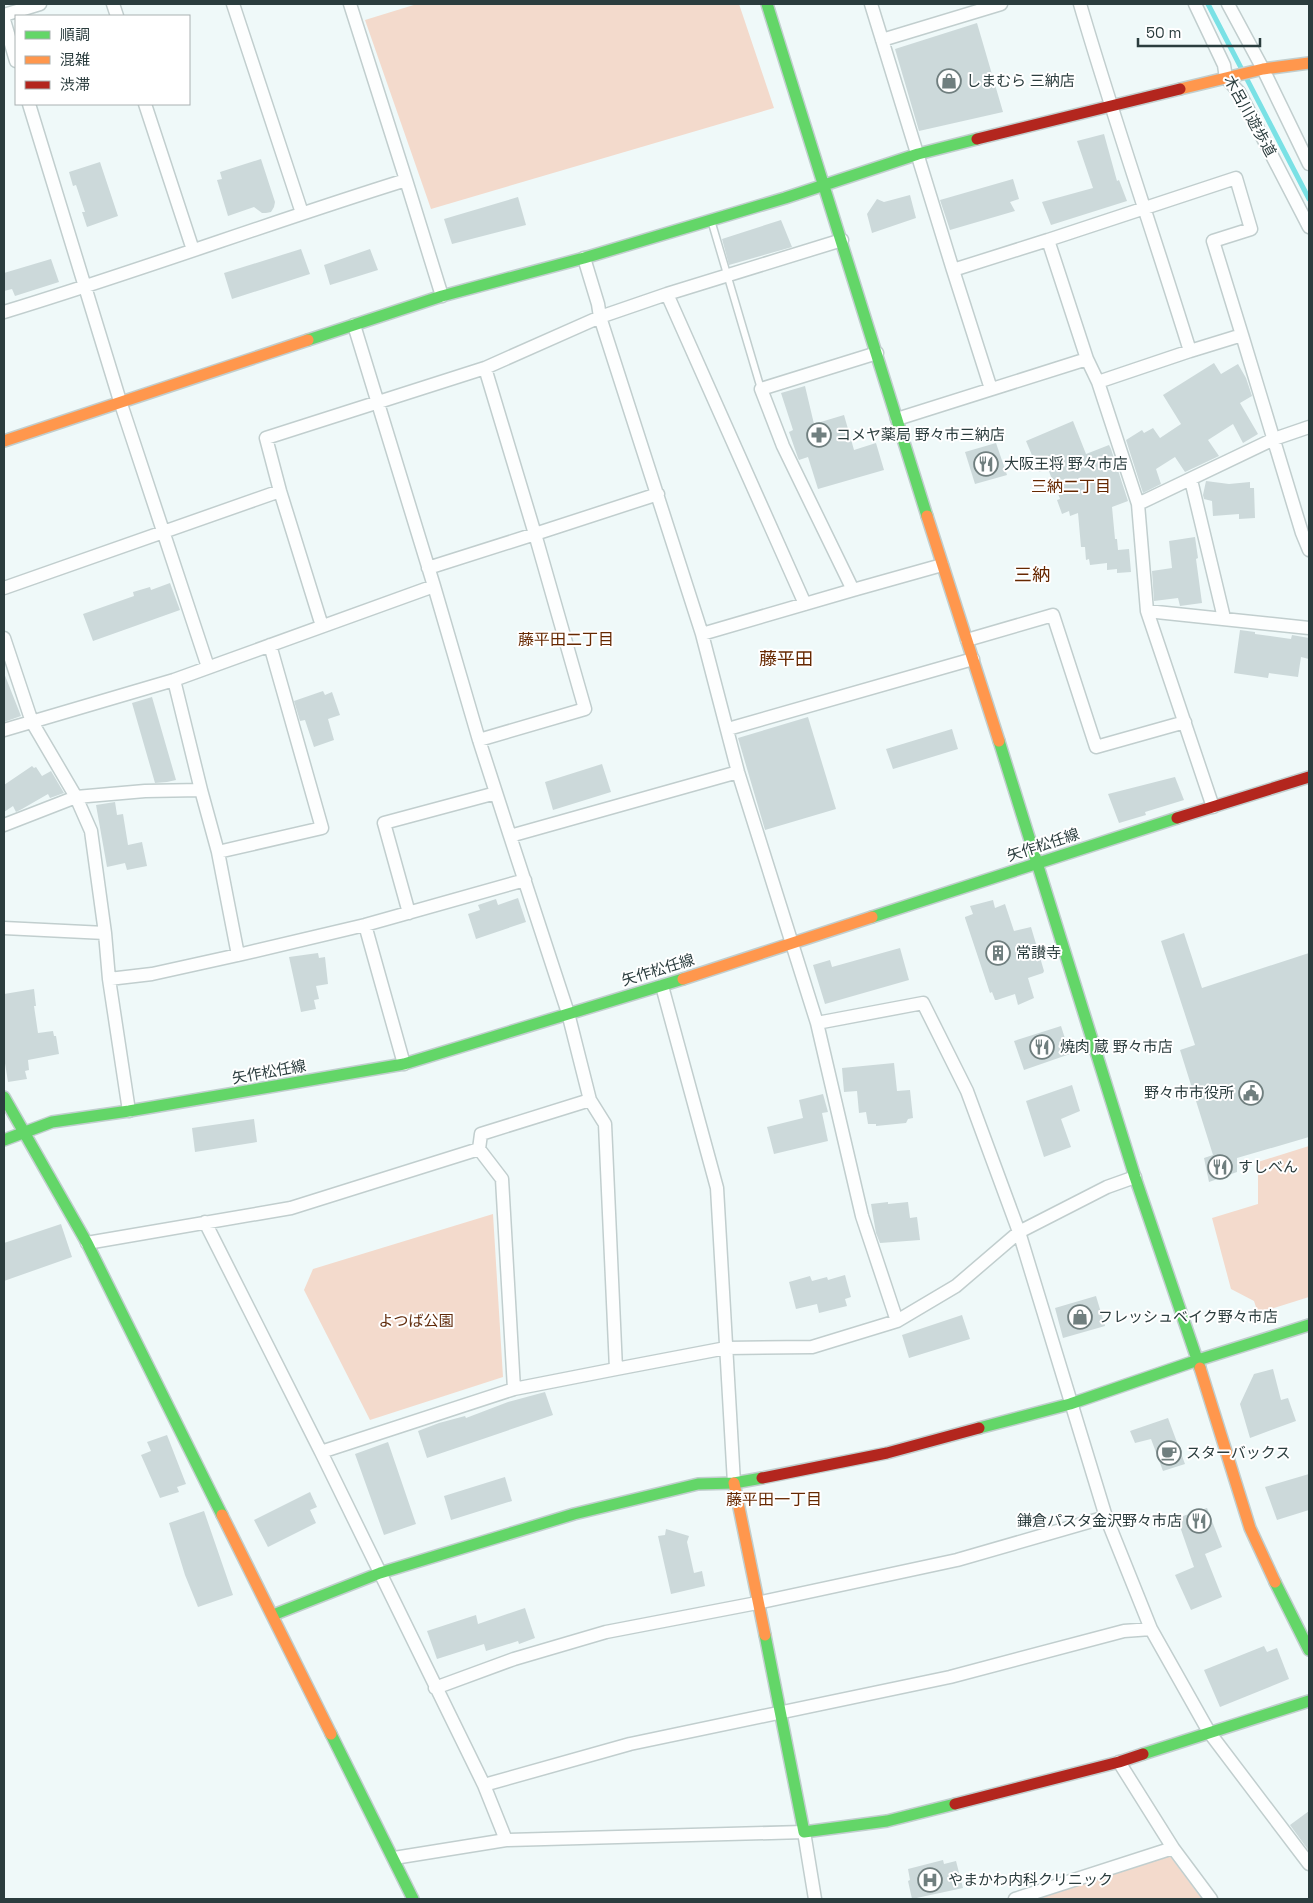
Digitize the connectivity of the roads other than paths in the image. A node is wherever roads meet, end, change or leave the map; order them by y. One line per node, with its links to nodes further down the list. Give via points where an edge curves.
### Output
1 (40, 4): 11 (street)
2 (233, 4): 26 (street)
3 (350, 4): 23 (street)
4 (767, 4): 24 (street)
5 (871, 4): 13 (street)
6 (1001, 4): 10 (street)
7 (1080, 4): 20 (street)
8 (1195, 4): 17 (street, 木呂川遊歩道)
9 (1228, 4): 16 (street)
10 (980, 7): 13 (street)
11 (4, 15)
12 (4, 20): 14 (street)
13 (882, 40): 21 (street)
14 (15, 58)
15 (1309, 63): 16 (street)
16 (1263, 69): 17 (street); 22 (street)
17 (1230, 77): 20 (street); 28 (street, 木呂川遊歩道)
18 (29, 105): 35 (street)
19 (145, 105): 31 (street)
20 (1110, 107): 21 (street); 25 (street)
21 (918, 154): 24 (street); 33 (street)
22 (1309, 164)
23 (406, 180): 26 (street); 37 (street)
24 (824, 185): 27 (street); 29 (street)
25 (1145, 207): 30 (street); 41 (street, via 1236,178 1251,229 1213,241); 42 (street)
26 (302, 213): 31 (street)
27 (711, 220): 32 (street); 34 (lane)
28 (1309, 227)
29 (842, 240): 34 (street); 43 (street)
30 (1048, 240): 33 (street); 44 (street)
31 (194, 250): 35 (street)
32 (584, 258): 37 (street); 39 (street)
33 (953, 270): 48 (street)
34 (727, 276): 36 (street); 47 (lane)
35 (85, 287): 38 (street); 49 (street)
36 (667, 294): 39 (street); 67 (street)
37 (442, 296): 40 (street)
38 (4, 312)
39 (600, 318): 45 (street); 57 (street)
40 (354, 325): 49 (street); 50 (street)
41 (1242, 335): 42 (street); 53 (street)
42 (1190, 351): 46 (street)
43 (878, 353): 47 (street); 51 (street)
44 (1087, 359): 46 (street); 48 (street)
45 (485, 368): 50 (street); 60 (street)
46 (1098, 382): 58 (street)
47 (761, 389): 66 (street, via 783,446)
48 (991, 389): 51 (street)
49 (120, 401): 54 (street); 59 (street)
50 (377, 401): 56 (street, via 266,438); 63 (street)
51 (897, 419): 62 (street)
52 (1309, 428): 53 (street)
53 (1274, 439): 55 (street); 61 (street)
54 (4, 441)
55 (1190, 480): 58 (street); 69 (street)
56 (280, 491): 59 (street); 70 (street)
57 (658, 494): 60 (street); 72 (street)
58 (1138, 504): 68 (street)
59 (164, 532): 65 (street); 77 (street)
60 (535, 534): 63 (street); 83 (street, via 585,709)
61 (1309, 550)
62 (942, 565): 66 (street); 74 (street)
63 (428, 568): 64 (street)
64 (434, 586): 70 (street); 83 (street)
65 (4, 588)
66 (853, 590): 67 (street)
67 (805, 604): 72 (street)
68 (1147, 611): 69 (street); 80 (street)
69 (1224, 618): 71 (street)
70 (322, 626): 75 (street)
71 (1309, 628)
72 (702, 634): 82 (street)
73 (4, 638): 79 (street)
74 (967, 640): 76 (street); 80 (street, via 1053,615 1096,747)
75 (270, 645): 77 (street); 92 (street, via 322,828)
76 (973, 659): 82 (street); 93 (street)
77 (208, 667): 78 (street)
78 (174, 680): 79 (street); 86 (street)
79 (32, 722): 81 (street); 88 (street)
80 (1185, 722): 89 (street)
81 (4, 730)
82 (728, 730): 84 (street)
83 (479, 740): 87 (street)
84 (738, 772): 91 (street); 99 (street)
85 (1309, 777): 89 (street, 矢作松任線)
86 (201, 790): 88 (street); 92 (street)
87 (496, 793): 91 (street); 95 (street, via 384,822)
88 (76, 797): 90 (street); 98 (street, via 91,831)
89 (1213, 807): 93 (street, 矢作松任線)
90 (4, 825)
91 (510, 836): 94 (street)
92 (218, 852): 100 (street)
93 (1038, 862): 99 (street, 矢作松任線); 112 (street)
94 (525, 880): 95 (street); 103 (street)
95 (409, 912): 96 (street)
96 (365, 925): 100 (street); 105 (street)
97 (4, 928): 98 (street)
98 (105, 933): 101 (street)
99 (791, 942): 102 (street, 矢作松任線); 104 (street)
100 (238, 955): 101 (street, via 152,974)
101 (109, 979): 108 (street)
102 (662, 986): 103 (street, 矢作松任線); 118 (street, via 717,1188)
103 (568, 1013): 105 (street, 矢作松任線); 107 (street)
104 (817, 1023): 114 (street, via 923,1003 967,1092); 116 (street, via 862,1216)
105 (404, 1064): 108 (street, 矢作松任線)
106 (4, 1097): 109 (street)
107 (590, 1100): 111 (street, via 481,1134); 120 (street, via 605,1124)
108 (129, 1111): 109 (street, 矢作松任線, via 52,1122)
109 (24, 1132): 110 (street, 矢作松任線); 115 (street)
110 (4, 1140)
111 (479, 1149): 113 (street, via 291,1208); 121 (street, via 502,1179)
112 (1135, 1177): 114 (street, via 1107,1187); 119 (street)
113 (205, 1222): 115 (street); 123 (street)
114 (1019, 1232): 116 (street, via 956,1286); 122 (street)
115 (87, 1243): 128 (street)
116 (897, 1321): 118 (street, via 812,1347)
117 (1309, 1325): 119 (street)
118 (726, 1348): 120 (street); 124 (street)
119 (1198, 1360): 122 (street); 130 (street, via 1250,1528)
120 (616, 1369): 121 (street)
121 (514, 1389): 123 (street)
122 (1070, 1404): 124 (street, via 887,1452); 125 (street)
123 (321, 1452): 126 (street)
124 (734, 1483): 126 (street, via 698,1484 574,1514); 127 (street)
125 (1106, 1517): 127 (street, via 957,1560); 129 (street)
126 (380, 1574): 128 (street); 131 (street)
127 (757, 1603): 131 (street, via 606,1632 514,1658); 133 (street)
128 (273, 1615): 140 (street)
129 (1151, 1629): 133 (street, via 1124,1631 950,1677); 134 (street)
130 (1309, 1650)
131 (435, 1688): 136 (street)
132 (1309, 1701): 134 (street)
133 (779, 1713): 136 (street, via 630,1744); 137 (street)
134 (1209, 1732): 135 (street); 141 (street)
135 (1119, 1762): 137 (street, via 887,1821); 139 (street)
136 (484, 1785): 138 (street)
137 (804, 1832): 138 (street); 143 (street)
138 (506, 1840): 140 (street)
139 (1172, 1848): 144 (street); 145 (street)
140 (394, 1858): 142 (street)
141 (1309, 1864)
142 (413, 1899)
143 (815, 1899)
144 (1014, 1899)
145 (1211, 1899)

